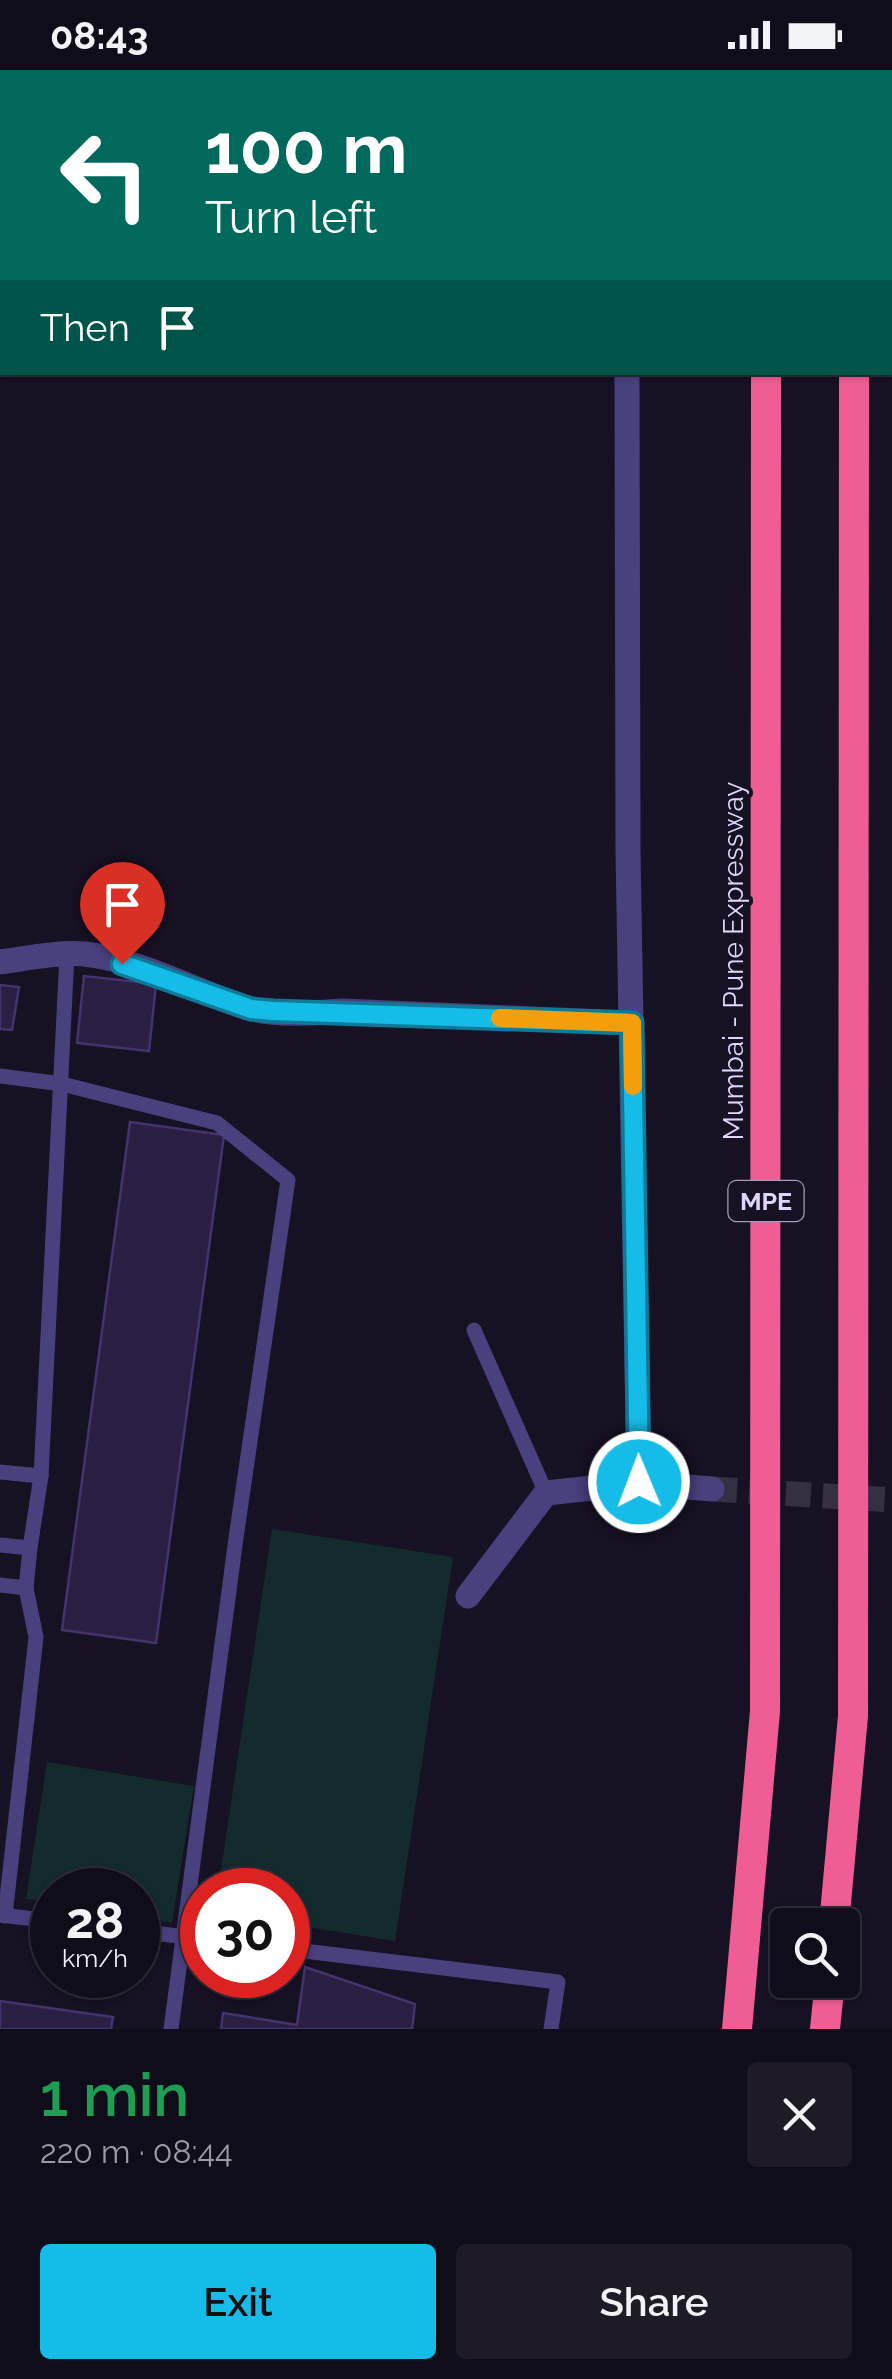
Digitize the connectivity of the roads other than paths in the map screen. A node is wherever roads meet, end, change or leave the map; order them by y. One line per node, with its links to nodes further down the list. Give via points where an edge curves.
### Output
1 (627, 375): 6 (street)
2 (766, 375): 29 (highway, Mumbai - Pune Expressway / MPE, via 765,1712)
3 (854, 375): 21 (highway, via 853,1716)
4 (68, 954): 5 (street); 6 (street, via 90,954 251,1009); 8 (lane)
5 (0, 962)
6 (632, 1023): 12 (street)
7 (0, 1076): 8 (lane)
8 (62, 1084): 11 (lane); 20 (lane, via 217,1123 288,1180)
9 (474, 1330): 14 (lane)
10 (0, 1472): 11 (lane)
11 (41, 1476): 16 (lane)
12 (639, 1482): 13 (street); 14 (street)
13 (712, 1489)
14 (540, 1499): 19 (street)
15 (0, 1545): 16 (lane)
16 (30, 1548): 18 (lane)
17 (0, 1585): 18 (lane)
18 (26, 1588): 22 (lane, via 36,1637)
19 (468, 1596)
20 (193, 1868)
21 (836, 1908)
22 (2, 1916): 23 (lane)
23 (30, 1919)
24 (310, 1952): 28 (lane, via 558,1982)
25 (180, 1962): 27 (lane)
26 (828, 1998): 30 (highway)
27 (172, 2029)
28 (551, 2029)
29 (737, 2029)
30 (825, 2029)

